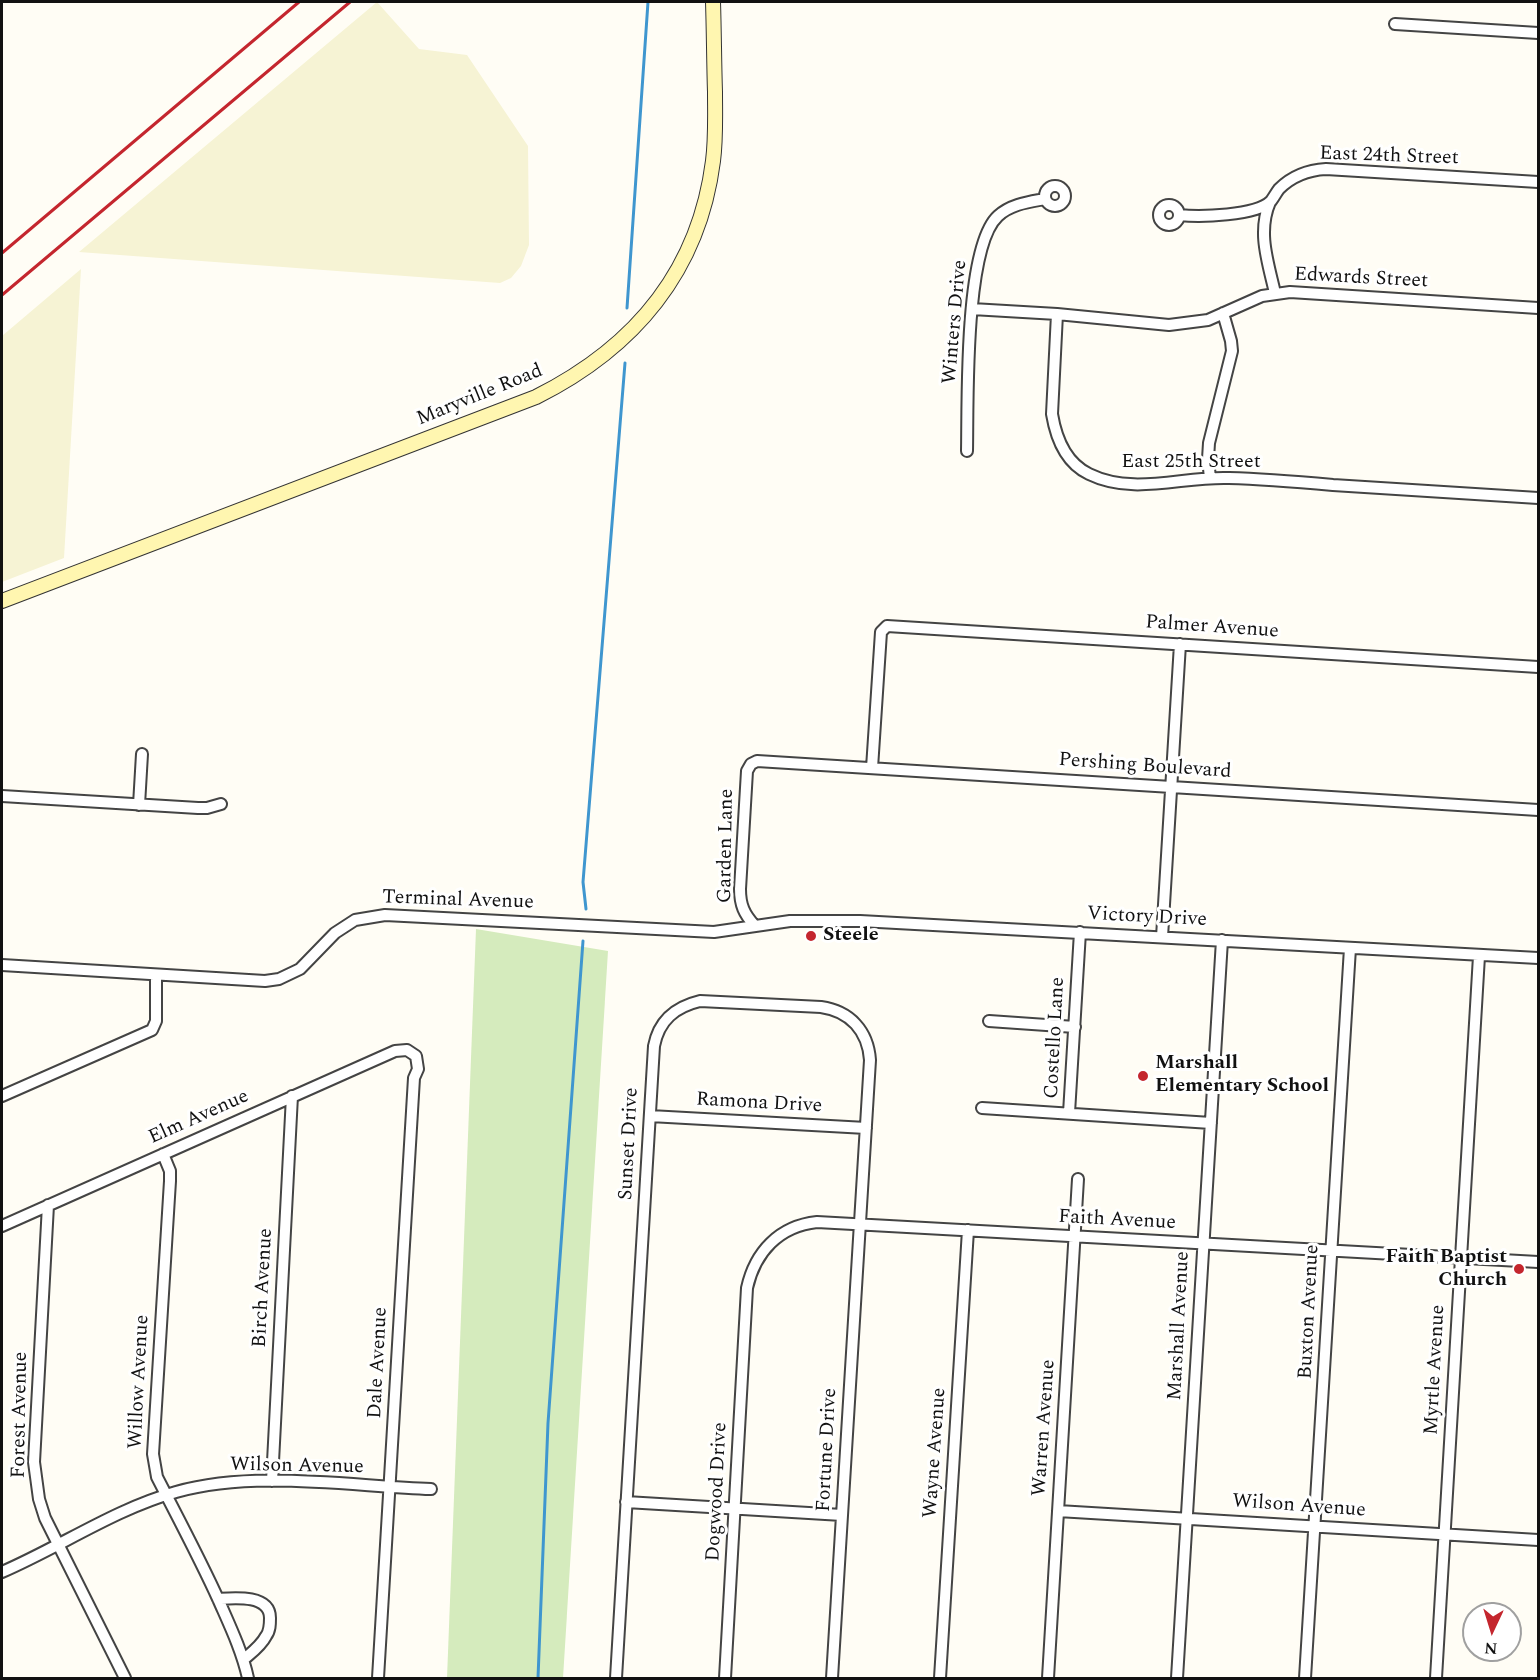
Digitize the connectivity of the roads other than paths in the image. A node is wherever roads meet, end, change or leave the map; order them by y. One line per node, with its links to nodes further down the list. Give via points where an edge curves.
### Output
1 (713, 2): 16 (main road, Maryville Road, via 715,136 705,205 689,248 663,294 607,354 536,397)
2 (1395, 24): 3 (street)
3 (1539, 33)
4 (1539, 182): 6 (street, East 24th Street, via 1326,169 1303,173 1291,180)
5 (1045, 199): 10 (street, Winters Drive, via 1016,205 990,224 978,257)
6 (1270, 202): 7 (street, East 24th Street, via 1233,214); 8 (street, via 1263,235)
7 (1179, 215)
8 (1275, 293): 9 (street, Edwards Street); 11 (street, Edwards Street)
9 (1539, 308)
10 (972, 309): 12 (street, Edwards Street); 13 (street, Winters Drive)
11 (1223, 313): 12 (street, Edwards Street, via 1208,320 1169,325); 14 (street, via 1232,351 1209,443)
12 (1057, 314): 14 (street, East 25th Street, via 1052,414 1057,438 1070,458 1088,474 1123,483)
13 (967, 451)
14 (1210, 478): 15 (street, East 25th Street)
15 (1539, 498)
16 (2, 601)
17 (1180, 644): 18 (street, Palmer Avenue); 21 (street, Palmer Avenue, via 887,626 881,632); 22 (street)
18 (1539, 667)
19 (142, 754): 24 (street)
20 (751, 764): 21 (street, Pershing Boulevard, via 757,761); 27 (street, Garden Lane, via 747,771 740,898)
21 (872, 768): 22 (street, Pershing Boulevard)
22 (1172, 786): 26 (street, Pershing Boulevard); 29 (street)
23 (2, 796): 24 (street)
24 (140, 804): 25 (street, via 207,808)
25 (220, 804)
26 (1539, 810)
27 (754, 926): 28 (street, Victory Drive, via 835,920); 35 (street, Terminal Avenue, via 698,932 376,915 345,926 300,969 279,979 253,982)
28 (1080, 932): 29 (street, Victory Drive); 37 (street, Costello Lane)
29 (1162, 937): 30 (street, Victory Drive)
30 (1222, 940): 31 (street, Victory Drive); 44 (street, Marshall Avenue)
31 (1350, 948): 32 (street, Victory Drive); 54 (street, Buxton Avenue)
32 (1479, 956): 33 (street, Victory Drive); 55 (street, Myrtle Avenue)
33 (1539, 958)
34 (2, 965): 35 (street, Terminal Avenue)
35 (156, 975): 39 (street, via 156,1021 152,1030)
36 (989, 1021): 37 (street)
37 (1075, 1027): 42 (street, Costello Lane)
38 (412, 1053): 40 (street, Elm Avenue, via 395,1051); 59 (street, Dale Avenue, via 418,1068 414,1078)
39 (2, 1096)
40 (292, 1096): 46 (street, Elm Avenue); 58 (street, Birch Avenue)
41 (982, 1108): 42 (street)
42 (1069, 1113): 44 (street, Costello Lane)
43 (650, 1116): 45 (street, Ramona Drive); 45 (street, Sunset Drive, via 656,1039 665,1020 678,1008 700,1001 821,1007 845,1015 866,1038 870,1060); 62 (street, Sunset Drive)
44 (1210, 1123): 53 (street, Marshall Avenue)
45 (866, 1128): 49 (street, Sunset Drive)
46 (164, 1154): 48 (street, Elm Avenue); 61 (street, Willow Avenue, via 170,1181 153,1454 157,1477)
47 (1078, 1179): 52 (street, Warren Avenue)
48 (48, 1205): 50 (street, Elm Avenue); 70 (street, Forest Avenue, via 34,1462 39,1499)
49 (860, 1225): 51 (street, Faith Avenue); 57 (street, Faith Avenue, via 817,1222 781,1234 756,1262 747,1288); 65 (street, Fortune Drive)
50 (2, 1226)
51 (968, 1230): 52 (street, Faith Avenue); 80 (street, Wayne Avenue)
52 (1075, 1236): 53 (street, Faith Avenue); 64 (street, Warren Avenue)
53 (1203, 1244): 54 (street, Faith Avenue); 66 (street, Marshall Avenue)
54 (1331, 1251): 55 (street, Faith Avenue); 67 (street, Buxton Avenue)
55 (1460, 1258): 56 (street, Faith Avenue); 68 (street, Myrtle Avenue)
56 (1539, 1262)
57 (746, 1307): 63 (street, Dogwood Drive)
58 (272, 1481): 59 (street, Wilson Avenue); 61 (street, Wilson Avenue, via 225,1483)
59 (389, 1487): 60 (street, Wilson Avenue); 76 (street, Dale Avenue)
60 (430, 1489)
61 (166, 1495): 70 (street, Wilson Avenue); 72 (street, Willow Avenue)
62 (626, 1502): 63 (street); 77 (street, Sunset Drive)
63 (735, 1508): 65 (street); 78 (street, Dogwood Drive)
64 (1058, 1511): 66 (street, Wilson Avenue); 81 (street, Warren Avenue)
65 (842, 1515): 79 (street, Fortune Drive)
66 (1187, 1518): 67 (street, Wilson Avenue); 82 (street, Marshall Avenue)
67 (1315, 1526): 68 (street, Wilson Avenue); 83 (street, Buxton Avenue)
68 (1444, 1535): 69 (street, Wilson Avenue); 84 (street, Myrtle Avenue)
69 (1539, 1540)
70 (59, 1545): 71 (street, Wilson Avenue); 74 (street, Forest Avenue)
71 (2, 1572)
72 (218, 1599): 73 (street, Willow Avenue); 73 (street, via 251,1599 263,1604 270,1613 267,1636)
73 (243, 1660): 75 (street, Willow Avenue)
74 (125, 1678)
75 (248, 1678)
76 (378, 1678)
77 (616, 1678)
78 (726, 1678)
79 (832, 1678)
80 (940, 1678)
81 (1048, 1678)
82 (1177, 1678)
83 (1305, 1678)
84 (1436, 1678)

